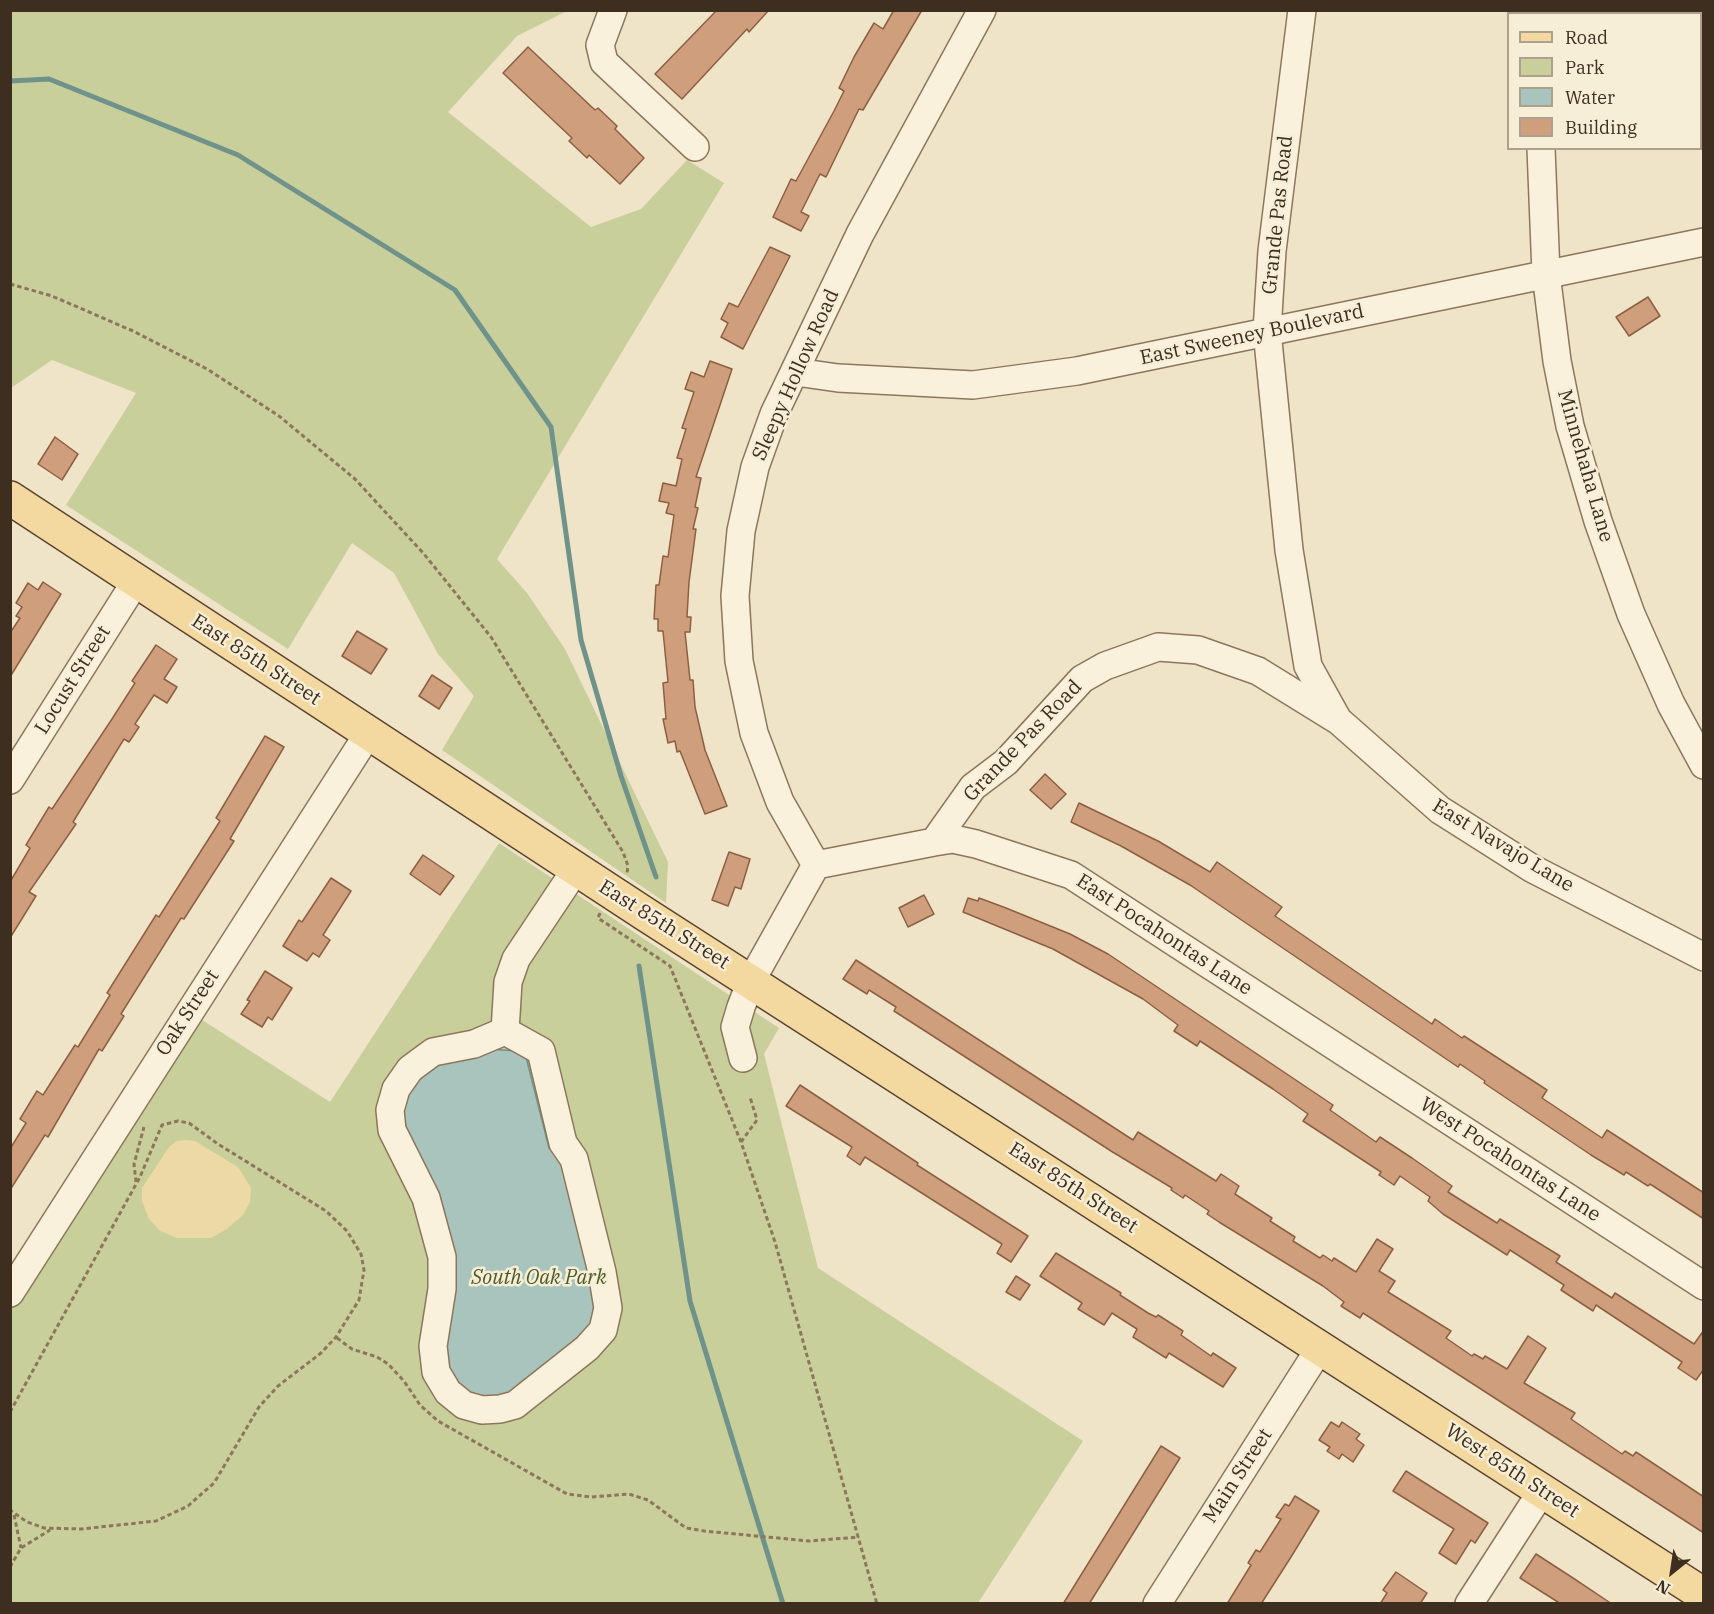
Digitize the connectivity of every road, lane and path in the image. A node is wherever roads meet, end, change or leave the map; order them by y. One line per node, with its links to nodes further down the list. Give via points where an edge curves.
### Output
1 (613, 10): 4 (street, via 600,45 604,62)
2 (982, 10): 10 (street, Sleepy Hollow Road, via 860,234)
3 (1302, 10): 9 (street, Grande Pas Road)
4 (695, 147)
5 (1541, 150): 7 (street, Minnehaha Lane)
6 (1704, 242): 7 (street, East Sweeney Boulevard)
7 (1546, 274): 9 (street, East Sweeney Boulevard); 17 (street, Minnehaha Lane, via 1570,426 1598,521 1631,614 1671,704)
8 (10, 284): 21 (path, via 62,300 207,369 279,416 355,479 424,554 491,637)
9 (1266, 331): 10 (street, East Sweeney Boulevard, via 1077,371 973,385); 13 (street, Grande Pas Road)
10 (796, 372): 20 (street, Sleepy Hollow Road, via 774,414 755,467 741,531 735,596 739,662 754,733 780,802)
11 (10, 498): 12 (main road, East 85th Street)
12 (136, 581): 16 (main road, East 85th Street); 18 (street, Locust Street)
13 (1297, 599): 15 (street, East Navajo Lane, via 1308,666)
14 (1198, 650): 15 (street, East Navajo Lane, via 1258,671); 19 (street, Grande Pas Road, via 1158,647 1105,666 1082,679 1006,762 973,787)
15 (1339, 721): 24 (street, East Navajo Lane, via 1440,810 1533,869)
16 (368, 734): 22 (main road, East 85th Street); 32 (street, Oak Street)
17 (1704, 765)
18 (10, 780)
19 (934, 842): 20 (street); 27 (street, East Pocahontas Lane, via 953,839 976,844 1071,875)
20 (816, 865): 25 (street)
21 (628, 866)
22 (576, 869): 25 (main road, East 85th Street); 26 (street, via 516,959 508,981)
23 (601, 913): 30 (path, via 598,918 670,966)
24 (1697, 946)
25 (751, 981): 28 (street, via 735,1027); 34 (main road, East 85th Street)
26 (505, 1031): 26 (street, via 541,1052 563,1143 574,1159 608,1308 603,1330 587,1348 515,1405 482,1410 464,1405 448,1392 436,1372 433,1346 442,1289 442,1257 426,1198 392,1130 390,1110 396,1089 410,1069 433,1052 474,1044)
27 (1316, 1034): 31 (street, West Pocahontas Lane)
28 (743, 1058)
29 (750, 1097): 30 (path, via 757,1120)
30 (741, 1142): 40 (path, via 775,1242)
31 (1704, 1286)
32 (10, 1293)
33 (336, 1337): 35 (path, via 359,1300 364,1270 347,1231 326,1211 189,1123 178,1121 162,1125 140,1177); 39 (path, via 259,1407 214,1483 188,1506 156,1521); 40 (path, via 352,1349 388,1364 438,1421 567,1494 629,1494 648,1500 686,1528 704,1531 800,1540)
34 (1320, 1348): 36 (main road, West 85th Street); 45 (street, Main Street)
35 (10, 1412)
36 (1542, 1491): 43 (main road, West 85th Street); 46 (street)
37 (10, 1509): 38 (path)
38 (14, 1515): 39 (path); 41 (path)
39 (52, 1529): 41 (path)
40 (859, 1537): 44 (path)
41 (21, 1548): 42 (path)
42 (10, 1567)
43 (1704, 1595)
44 (877, 1604)
45 (1156, 1604)
46 (1469, 1604)

